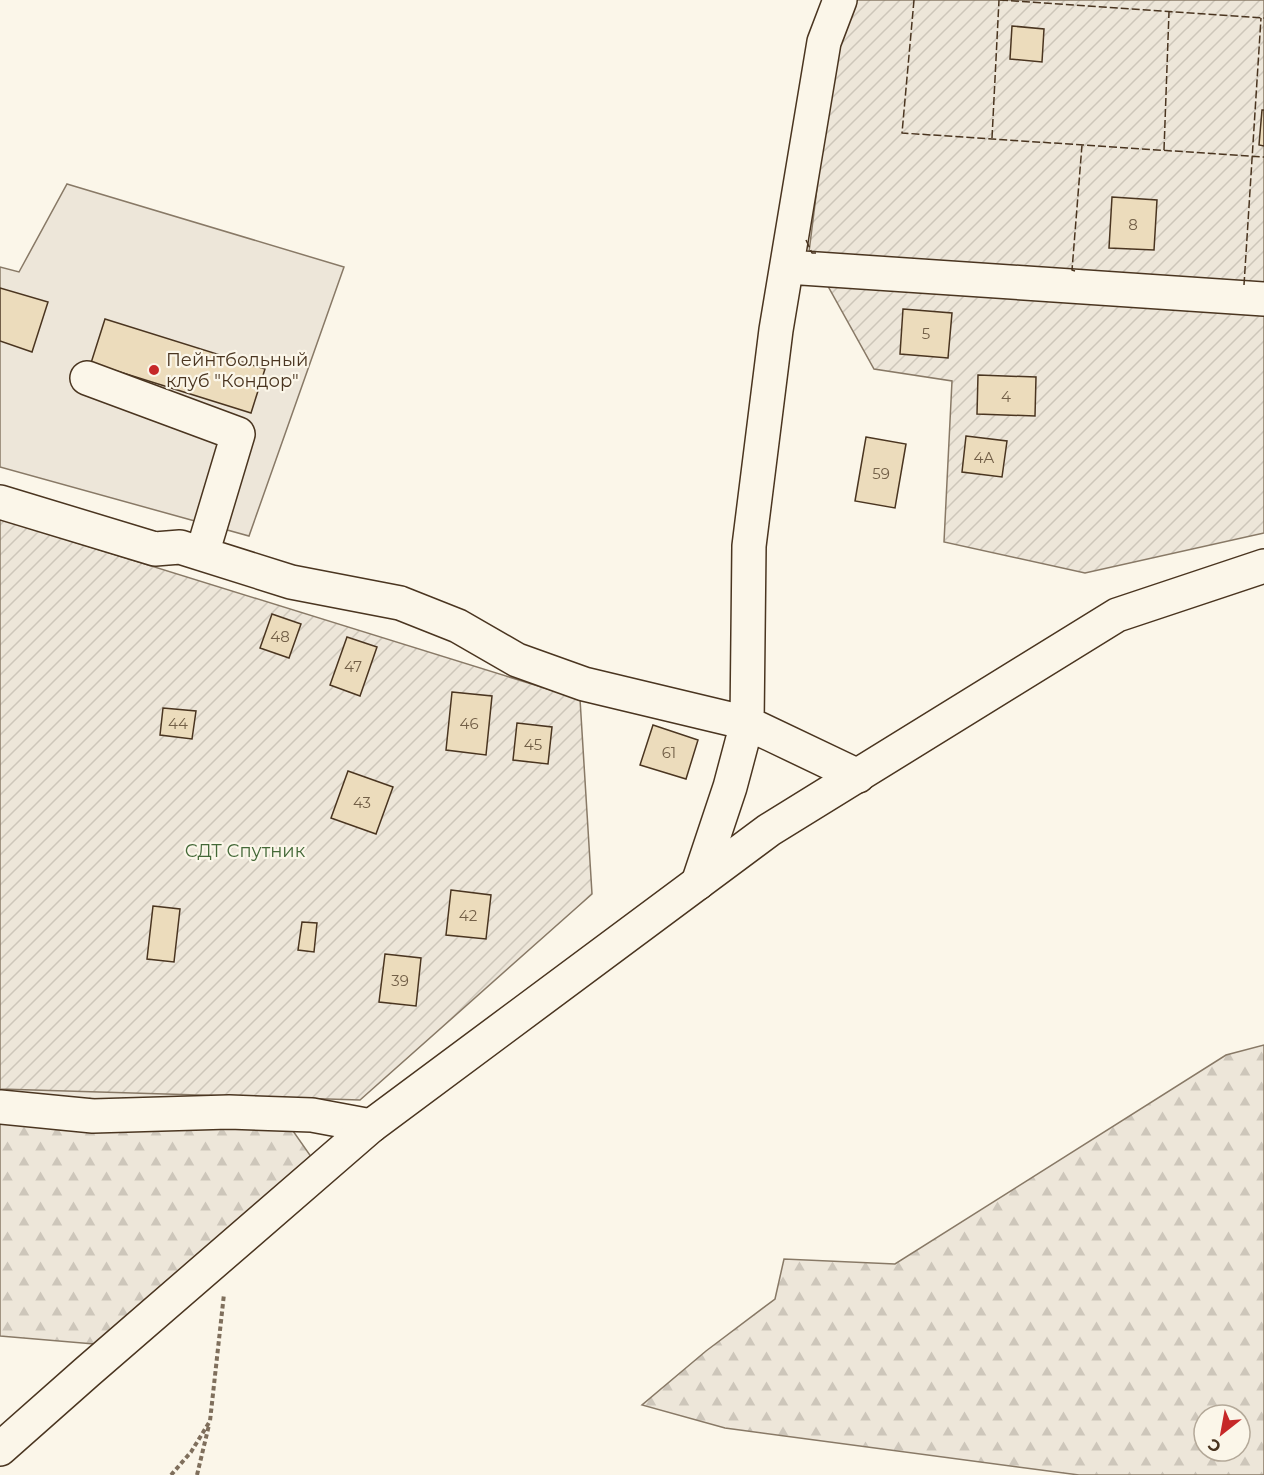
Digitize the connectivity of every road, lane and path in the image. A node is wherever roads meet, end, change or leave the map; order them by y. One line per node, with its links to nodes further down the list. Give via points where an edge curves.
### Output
1 (840, 0): 2 (main road, via 824,42)
2 (787, 267): 3 (main road); 8 (main road, via 749,546)
3 (1264, 299)
4 (87, 378): 6 (main road, via 238,434)
5 (0, 502): 6 (main road, via 155,549 180,547)
6 (202, 554): 8 (main road, via 291,582 400,603 458,626 517,660 584,684)
7 (1264, 566): 9 (main road, via 1117,615)
8 (747, 723): 9 (main road); 10 (main road)
9 (858, 776): 10 (main road, via 769,830)
10 (698, 883): 12 (main road)
11 (0, 1107): 12 (main road, via 93,1116 229,1112 312,1115)
12 (371, 1126): 13 (main road)
13 (230, 1248): 14 (path); 15 (main road)
14 (210, 1421): 16 (path); 17 (path)
15 (0, 1449)
16 (171, 1475)
17 (197, 1475)

